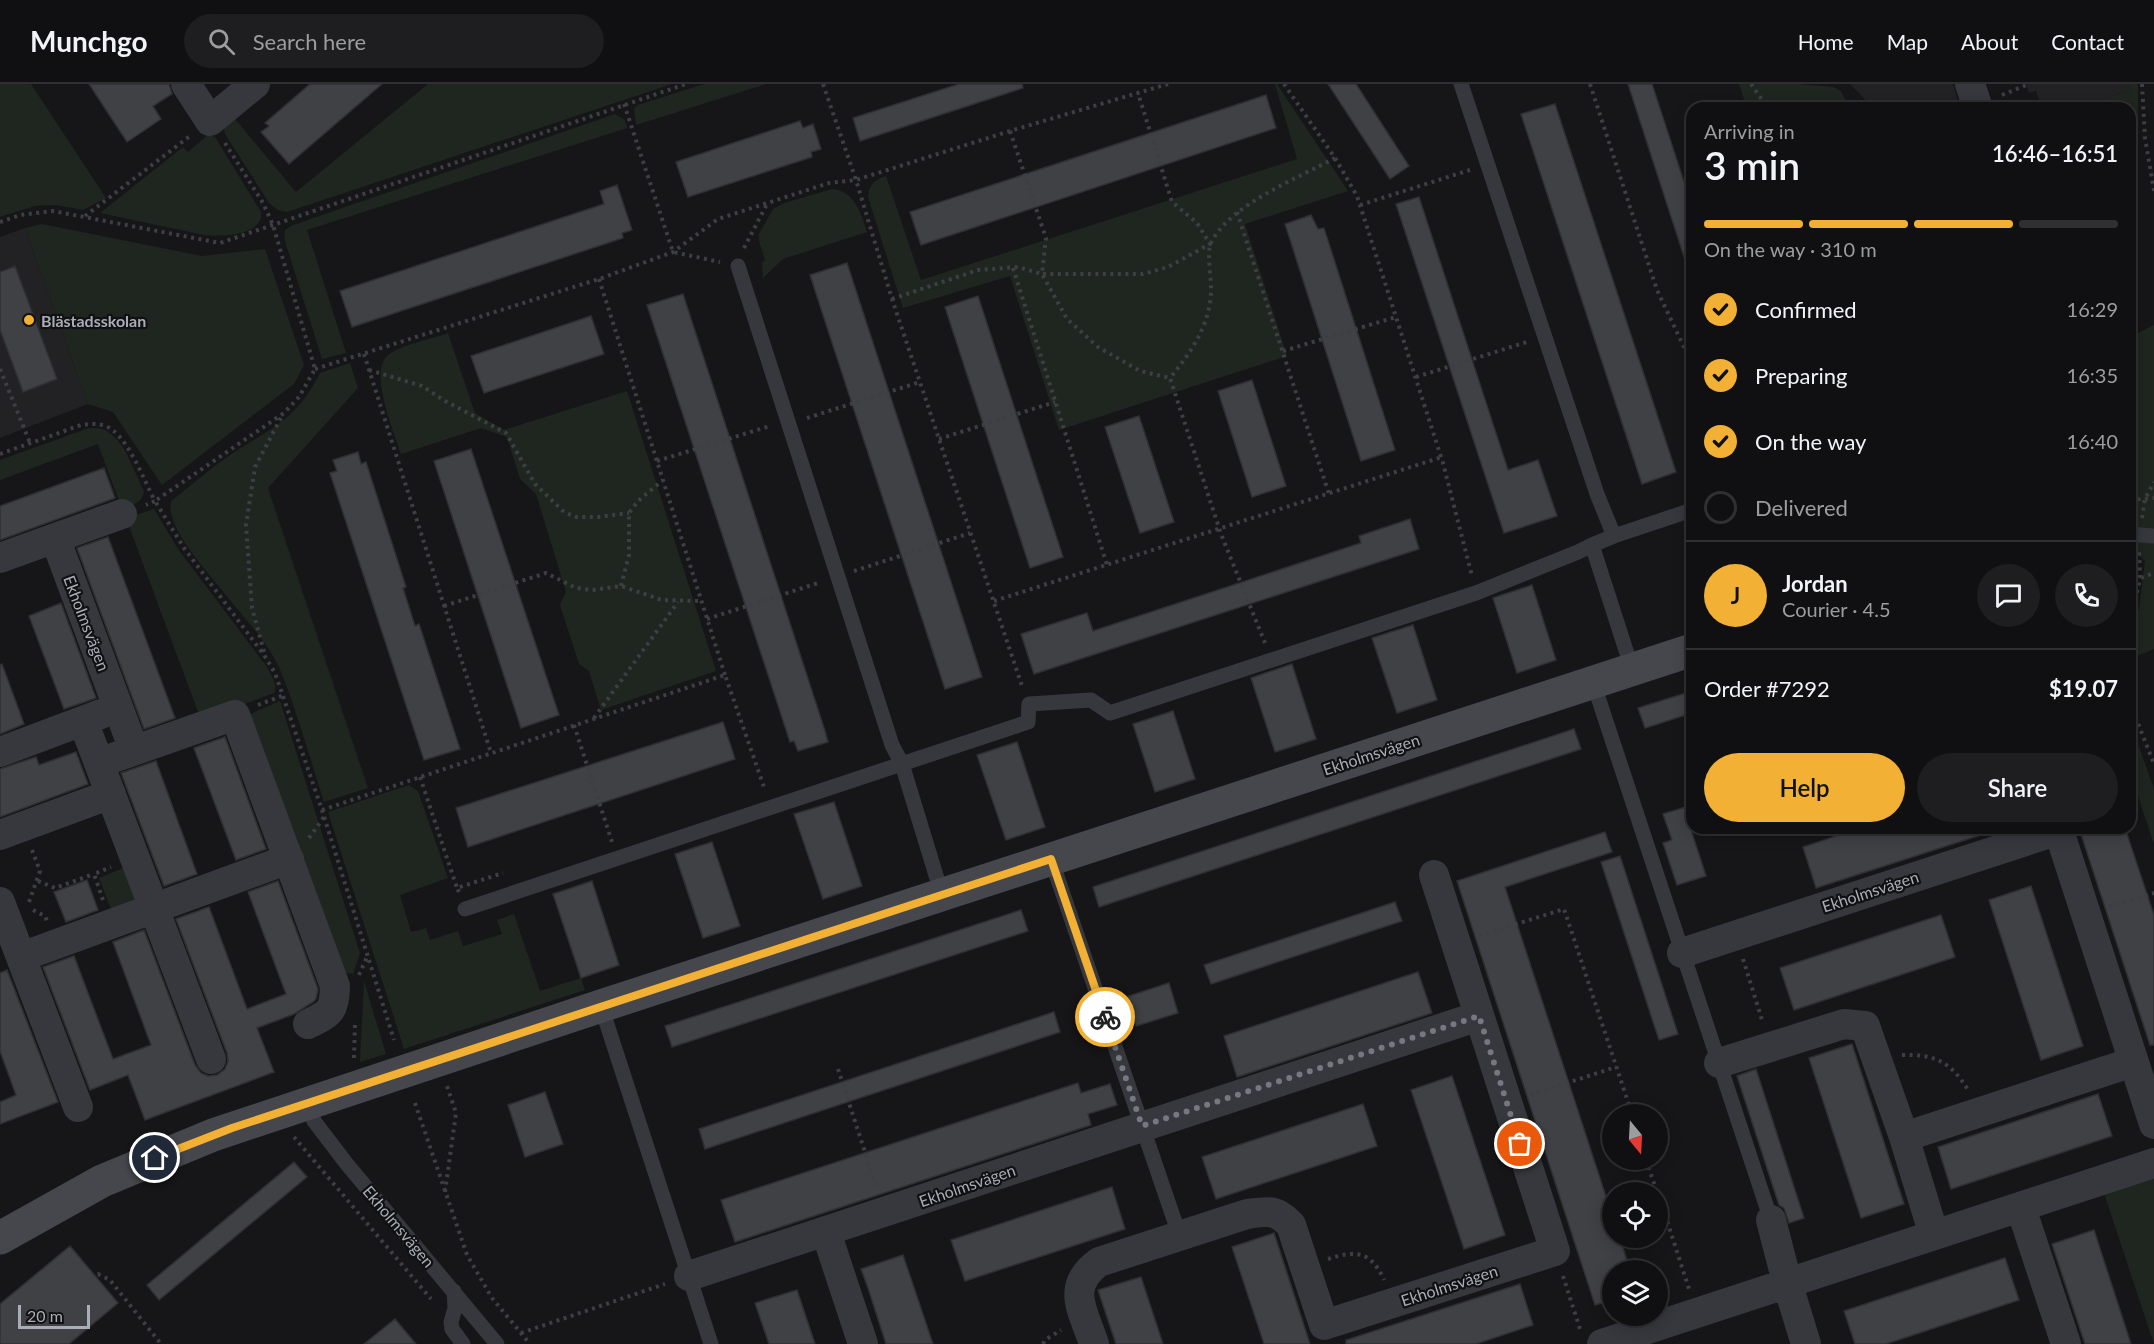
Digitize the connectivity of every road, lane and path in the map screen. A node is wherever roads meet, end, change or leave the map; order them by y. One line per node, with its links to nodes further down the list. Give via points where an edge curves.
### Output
1 (186, 84): 16 (street)
2 (255, 84): 16 (street)
3 (686, 84): 15 (path)
4 (823, 84): 20 (path)
5 (1168, 84): 12 (path)
6 (1284, 84): 18 (path)
7 (1461, 84): 19 (lane)
8 (1590, 84): 38 (path, via 1657,290)
9 (1751, 84): 13 (path)
10 (1970, 84): 14 (street)
11 (2142, 84): 21 (path, via 2145,138)
12 (1138, 93): 17 (path); 28 (path, via 1172,202 1197,223)
13 (1765, 102)
14 (1976, 102)
15 (624, 104): 27 (path); 29 (path)
16 (210, 121): 25 (path); 27 (path)
17 (1010, 131): 20 (path); 32 (path, via 1046,238)
18 (1335, 158): 23 (path); 24 (path)
19 (1488, 164): 23 (path); 36 (lane)
20 (856, 180): 22 (path, via 829,183); 34 (path)
21 (2154, 191)
22 (767, 203): 29 (path, via 718,219); 30 (path)
23 (1360, 205): 35 (path)
24 (1237, 212): 28 (path); 37 (path)
25 (85, 216): 26 (path, via 53,211); 27 (path, via 220,243)
26 (0, 222)
27 (273, 225): 41 (path)
28 (1210, 244): 32 (path, via 1168,267 1143,274); 44 (path, via 1211,294 1205,326 1190,354)
29 (673, 252): 30 (path); 33 (path)
30 (738, 266): 96 (lane)
31 (1012, 268): 32 (path); 34 (path, via 978,270); 45 (path)
32 (1042, 274): 44 (path, via 1067,319 1098,347 1140,371)
33 (598, 279): 39 (path); 51 (path)
34 (892, 299): 47 (path)
35 (1396, 317): 37 (path); 43 (path)
36 (1544, 337): 43 (path); 61 (lane)
37 (1282, 351): 52 (path)
38 (1686, 351)
39 (364, 354): 41 (path); 42 (path)
40 (0, 369): 48 (path)
41 (315, 369): 46 (path, via 299,397)
42 (369, 370): 57 (path, via 422,386 506,434 535,484 564,512 576,517); 76 (path)
43 (1416, 377): 50 (path)
44 (1170, 378): 59 (path)
45 (1055, 402): 47 (path); 66 (path)
46 (284, 413): 55 (path); 81 (path, via 255,467 246,525 252,608)
47 (939, 439): 74 (path)
48 (30, 443): 49 (path); 55 (path, via 81,425 106,426 126,446)
49 (0, 454)
50 (1442, 458): 52 (path); 69 (path)
51 (663, 480): 57 (path); 73 (path)
52 (1329, 494): 59 (path)
53 (2154, 498): 54 (path)
54 (2136, 500)
55 (154, 501): 81 (path)
56 (1686, 512): 61 (lane)
57 (629, 513): 71 (path, via 629,555)
58 (122, 514): 63 (street)
59 (1220, 529): 66 (path); 78 (path)
60 (2136, 534): 62 (lane)
61 (1614, 536): 64 (lane)
62 (2154, 536)
63 (55, 538): 65 (street); 87 (street, Ekholmsvägen)
64 (1592, 545): 72 (lane); 83 (lane)
65 (0, 558)
66 (1107, 565): 74 (path)
67 (1482, 571): 69 (path)
68 (2154, 573): 70 (path)
69 (1472, 575): 72 (path)
70 (2141, 578)
71 (621, 586): 75 (path); 76 (path, via 576,588 546,573)
72 (1476, 594): 82 (lane)
73 (701, 601): 75 (path); 84 (path)
74 (994, 601): 86 (path)
75 (678, 602): 89 (path)
76 (444, 606): 94 (path)
77 (1275, 638): 78 (path)
78 (1264, 641): 79 (path); 82 (path)
79 (1253, 645)
80 (1686, 652): 83 (street, Ekholmsvägen)
81 (264, 655): 101 (path, via 284,695)
82 (1271, 660): 86 (lane, via 1110,712 1091,700)
83 (1632, 669): 85 (street, Ekholmsvägen)
84 (725, 675): 89 (path); 100 (path, via 764,788)
85 (1593, 682): 108 (street, Ekholmsvägen); 122 (lane)
86 (1029, 704): 96 (lane, via 1028,722)
87 (118, 708): 90 (street); 92 (street, Ekholmsvägen)
88 (2136, 718): 97 (path)
89 (593, 719): 91 (path)
90 (83, 721): 93 (street); 95 (street)
91 (574, 725): 94 (path); 105 (path)
92 (134, 750): 95 (street); 107 (street, via 235,715)
93 (0, 752)
94 (491, 753): 98 (path)
95 (99, 763): 99 (street)
96 (902, 764): 100 (lane); 114 (lane)
97 (2154, 764)
98 (420, 777): 101 (path); 112 (path)
99 (111, 794): 102 (street); 106 (street)
100 (775, 806): 117 (lane)
101 (322, 810): 127 (path)
102 (12, 831): 111 (path, via 40,871)
103 (2043, 834): 120 (street, Ekholmsvägen)
104 (2060, 834): 118 (street, Ekholmsvägen)
105 (611, 838)
106 (135, 858): 109 (path); 115 (street)
107 (289, 859): 115 (street); 126 (street, via 335,986 334,1004 327,1015)
108 (1051, 859): 114 (street, Ekholmsvägen); 143 (lane)
109 (94, 874): 111 (path, via 55,888); 119 (path)
110 (1434, 875): 121 (street)
111 (38, 880): 116 (path, via 27,908)
112 (457, 888)
113 (2154, 893): 118 (path)
114 (942, 895): 124 (street, Ekholmsvägen)
115 (154, 907): 119 (street); 129 (street)
116 (3, 909): 123 (street)
117 (465, 909)
118 (2086, 915): 131 (street, Ekholmsvägen)
119 (111, 923): 123 (street)
120 (1735, 936): 122 (street, Ekholmsvägen); 128 (path)
121 (1455, 943): 125 (street); 133 (path, via 1564,909)
122 (1682, 953): 132 (lane)
123 (21, 957): 139 (street)
124 (601, 1006): 140 (street, Ekholmsvägen); 158 (lane)
125 (1479, 1016): 136 (street); 143 (street, Ekholmsvägen)
126 (308, 1024)
127 (394, 1040)
128 (1771, 1047): 130 (street, via 1845,1024 1857,1024 1865,1026); 132 (street)
129 (211, 1059)
130 (1879, 1062): 141 (path, via 1904,1055 1942,1061 1961,1079); 144 (street)
131 (2133, 1062): 141 (street); 142 (street, Ekholmsvägen)
132 (1719, 1063): 149 (lane)
133 (1616, 1067): 136 (path); 138 (path)
134 (838, 1069): 148 (path)
135 (436, 1088): 146 (path, via 447,1086 456,1113)
136 (1507, 1102): 155 (street)
137 (415, 1103): 146 (path)
138 (1629, 1104)
139 (78, 1107)
140 (311, 1112): 152 (street, Ekholmsvägen, via 213,1135 102,1181); 160 (lane, Ekholmsvägen, via 346,1163); 161 (path, via 288,1130)
141 (1977, 1113): 144 (street)
142 (2154, 1124)
143 (1142, 1126): 148 (street, Ekholmsvägen); 153 (lane)
144 (1904, 1137): 154 (street)
145 (2154, 1163): 147 (street)
146 (445, 1192): 164 (path, via 468,1256 492,1298)
147 (2021, 1208): 154 (street); 174 (street)
148 (885, 1213): 151 (street, Ekholmsvägen)
149 (1771, 1220): 159 (street)
150 (1668, 1226): 163 (path)
151 (826, 1232): 158 (street, Ekholmsvägen); 171 (street)
152 (2, 1233)
153 (1179, 1234): 156 (street, Ekholmsvägen, via 1247,1214 1281,1214 1291,1224); 172 (street, Ekholmsvägen, via 1099,1262 1086,1272 1079,1284 1079,1297)
154 (1934, 1235): 159 (street)
155 (1555, 1251): 162 (street, Ekholmsvägen); 165 (path)
156 (1304, 1266): 162 (path, via 1347,1253 1364,1255 1378,1266); 162 (street, Ekholmsvägen, via 1323,1325)
157 (91, 1276): 166 (path, via 98,1274 110,1280)
158 (689, 1276): 164 (path); 170 (lane)
159 (1786, 1282): 163 (street); 173 (street)
160 (454, 1291): 167 (lane, via 452,1329); 168 (lane, Ekholmsvägen)
161 (432, 1301)
162 (1393, 1303)
163 (1697, 1312): 165 (street)
164 (521, 1333): 169 (path)
165 (1592, 1339)
166 (161, 1344)
167 (463, 1344)
168 (497, 1344)
169 (530, 1344)
170 (711, 1344)
171 (863, 1344)
172 (1094, 1344)
173 (1806, 1344)
174 (2066, 1344)

